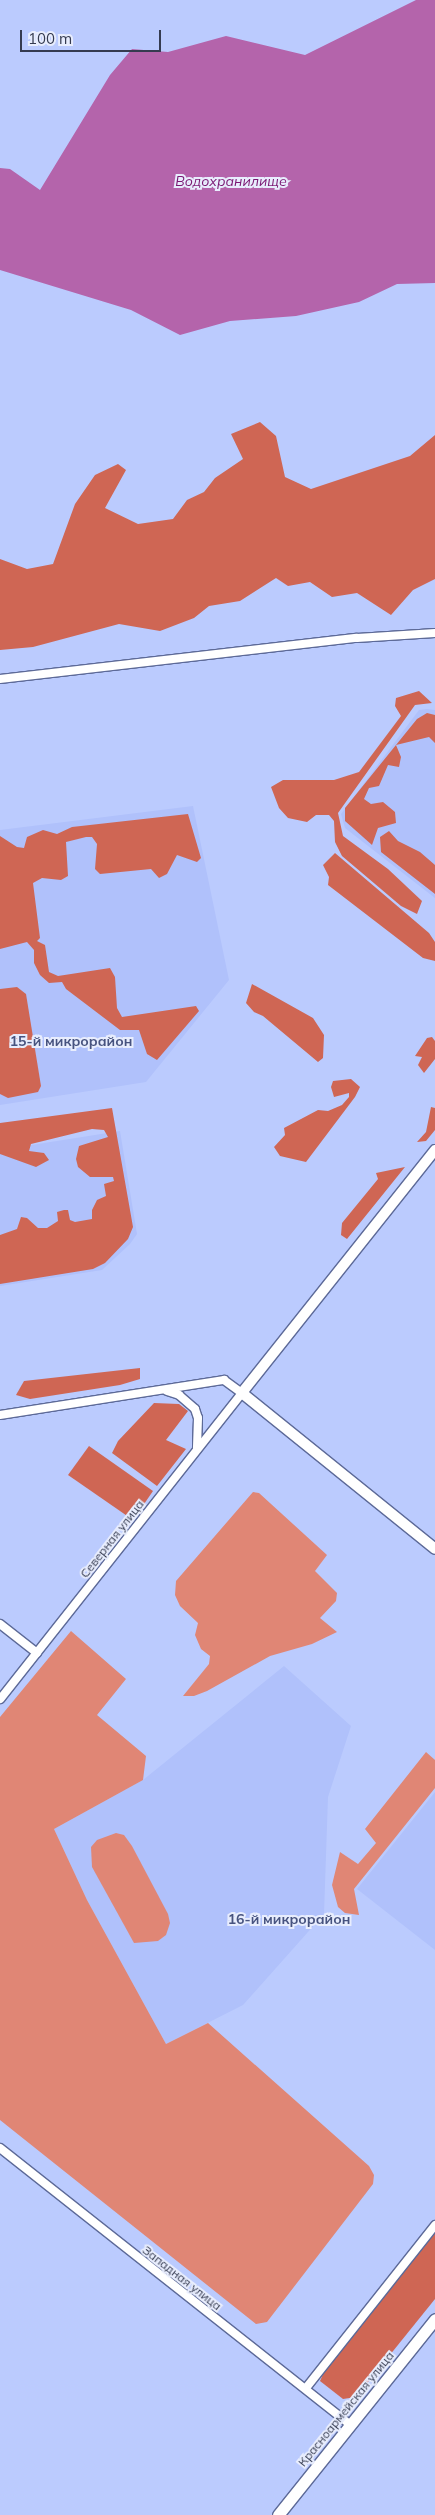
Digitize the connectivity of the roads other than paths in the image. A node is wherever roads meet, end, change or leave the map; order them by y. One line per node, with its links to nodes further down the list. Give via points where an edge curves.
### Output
1 (435, 634): 2 (street, via 357,638)
2 (0, 679)
3 (435, 1150): 5 (street)
4 (165, 1390): 5 (street, via 224,1380); 6 (street); 7 (street, via 179,1395 195,1409 198,1418)
5 (242, 1393): 7 (street, Северная улица); 8 (street)
6 (0, 1415)
7 (197, 1450): 10 (street, Северная улица)
8 (435, 1548)
9 (0, 1624): 10 (street)
10 (37, 1653): 11 (street, Северная улица)
11 (0, 1699)
12 (0, 2148): 15 (street, Западная улица)
13 (435, 2225): 15 (street)
14 (435, 2319): 16 (main road, Красноармейская улица)
15 (306, 2388): 16 (street, Западная улица)
16 (351, 2425): 17 (main road, Красноармейская улица)
17 (278, 2515)

